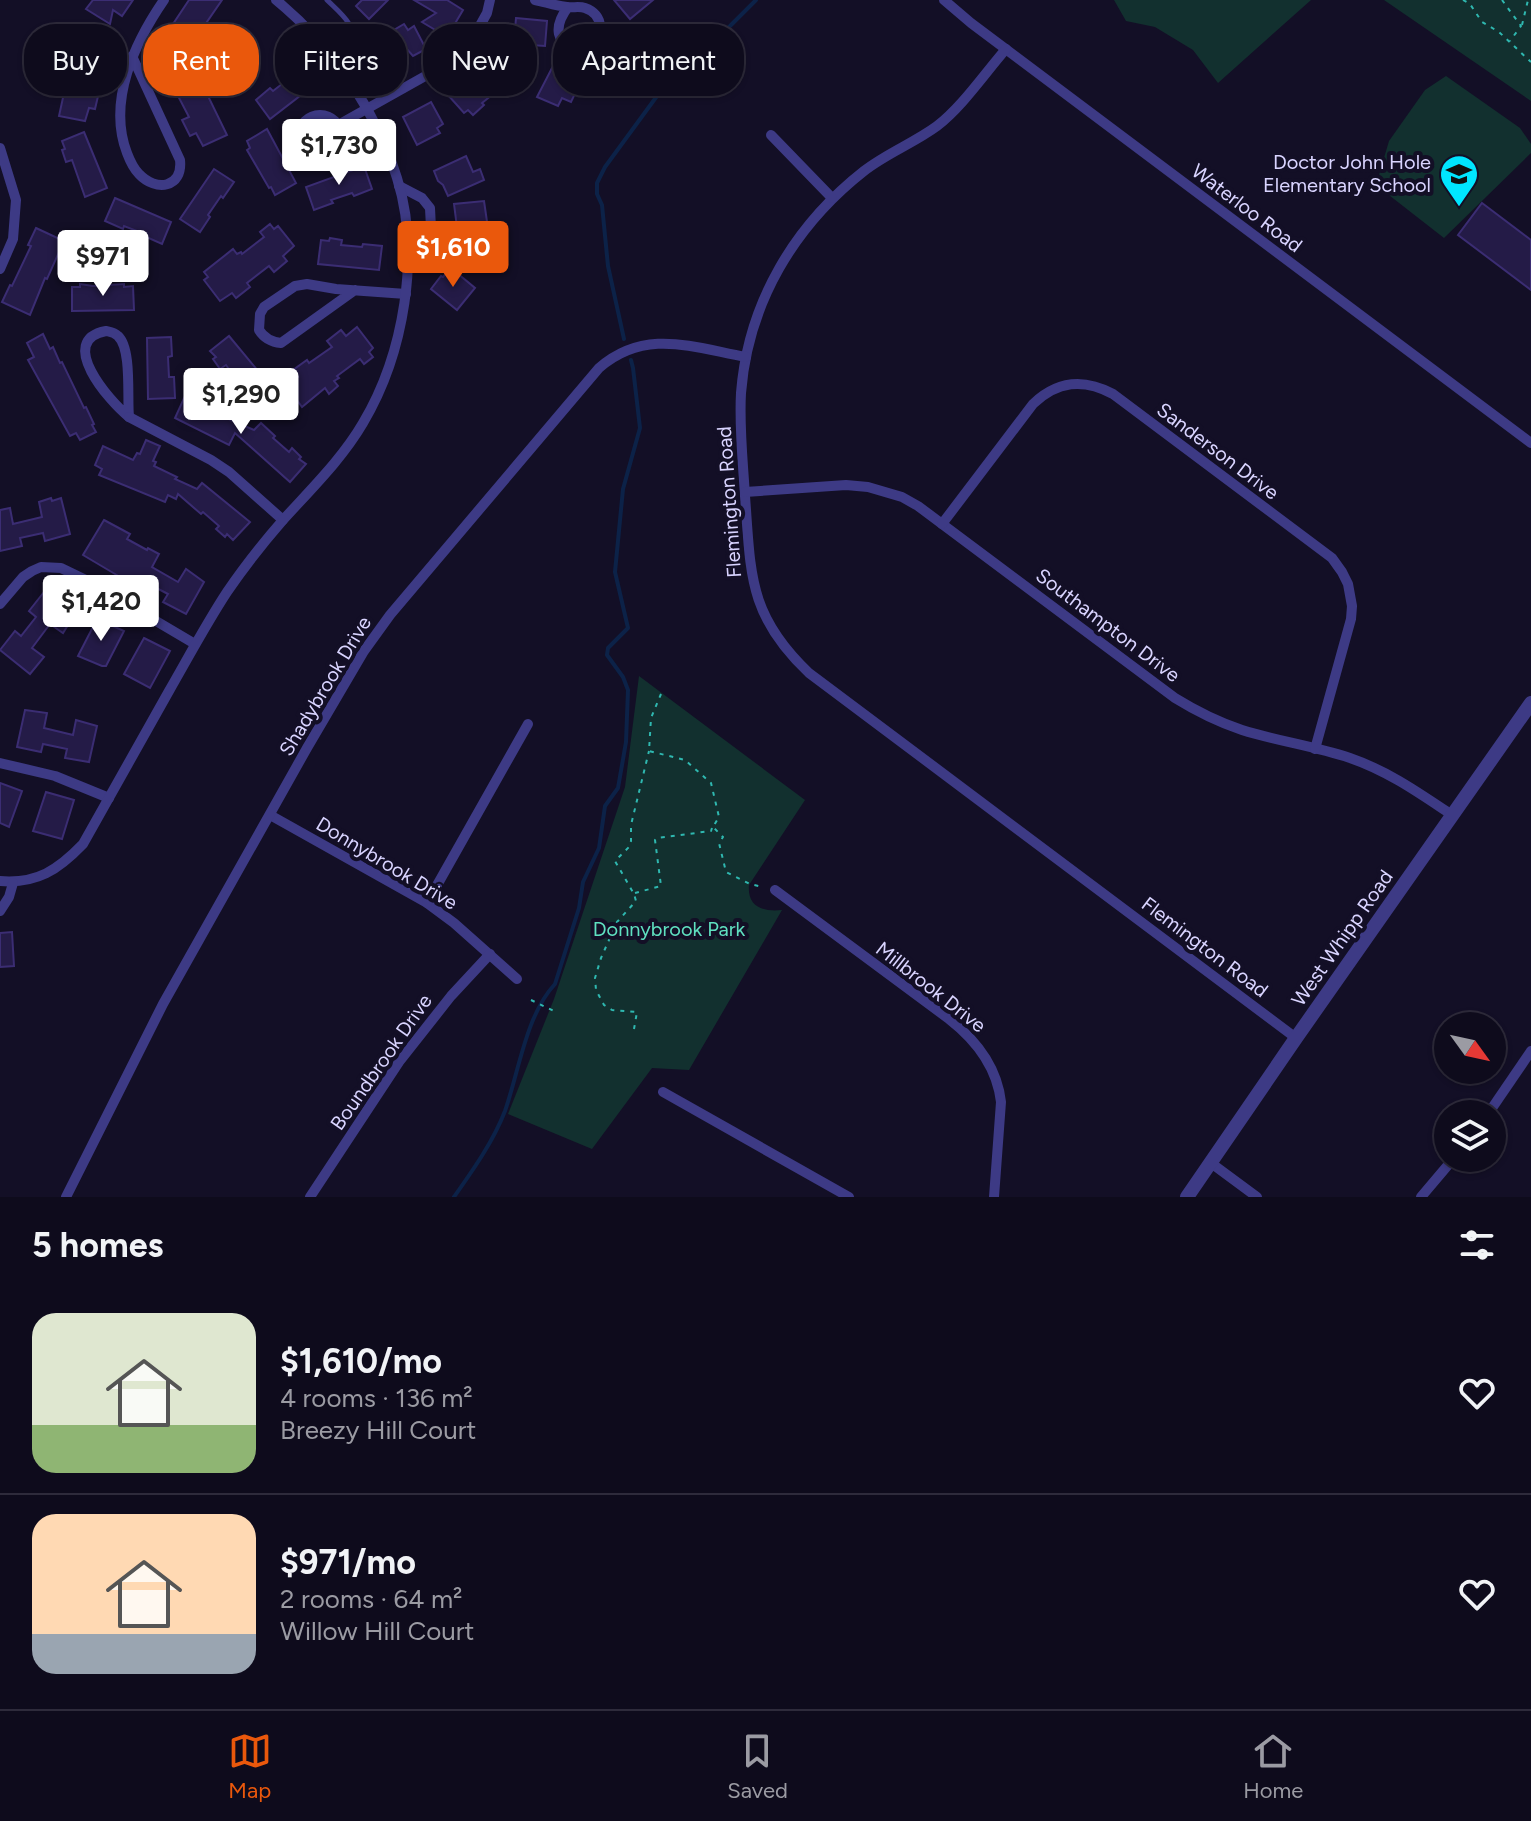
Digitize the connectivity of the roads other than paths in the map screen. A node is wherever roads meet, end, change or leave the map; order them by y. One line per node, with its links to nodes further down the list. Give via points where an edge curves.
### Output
1 (164, 0): 11 (street)
2 (276, 0): 8 (street)
3 (327, 0): 9 (lane)
4 (490, 0): 13 (street, via 477,31 459,54)
5 (535, 0): 7 (street)
6 (944, 0): 10 (street, Waterloo Road)
7 (568, 7): 7 (street, via 558,25 561,39 583,49 597,39 597,16 588,9)
8 (301, 24)
9 (350, 24)
10 (1006, 49): 18 (street, Flemington Road, via 940,124 866,169); 25 (street, Waterloo Road)
11 (132, 56): 11 (street, via 121,102 121,139 137,173 155,185 167,185 179,174 180,160)
12 (358, 96): 13 (street)
13 (366, 108): 14 (street); 17 (street)
14 (338, 125): 14 (street, via 325,115 309,118 299,131 301,148 315,157 331,155 341,141)
15 (771, 135): 18 (street)
16 (0, 148): 19 (street, via 16,200 13,239)
17 (399, 186): 20 (street); 20 (street, via 430,208 432,248)
18 (832, 198): 23 (street, Flemington Road, via 781,263)
19 (0, 269)
20 (407, 269): 22 (street)
21 (355, 290): 21 (street, via 295,286 264,307 259,330 281,343); 22 (street)
22 (406, 294): 27 (street, via 394,353 372,408 333,465)
23 (746, 357): 26 (street, Flemington Road, via 741,417); 36 (street, Shadybrook Drive, via 653,343 624,350 599,368 390,615)
24 (129, 417): 24 (street, via 124,346 113,332 97,332 86,345 85,359 110,399); 27 (street, via 229,472)
25 (1531, 443)
26 (745, 492): 28 (street, Southampton Drive, via 868,487 902,497); 45 (street, Flemington Road, via 754,585 767,622 793,658)
27 (283, 520): 30 (street, via 227,591)
28 (942, 524): 33 (street, Southampton Drive, via 1175,698 1243,731); 33 (street, Sanderson Drive, via 1045,393 1086,384 1113,394 1332,558 1342,572 1350,591 1351,619)
29 (0, 604): 30 (street, via 32,571 61,568)
30 (195, 644): 35 (street)
31 (1531, 703): 37 (street, West Whipp Road)
32 (528, 724): 41 (street)
33 (1315, 749): 37 (street, Southampton Drive, via 1403,781)
34 (0, 763): 35 (street, via 55,776)
35 (109, 798): 39 (street, via 68,860 42,876)
36 (270, 815): 41 (street, Donnybrook Drive); 51 (street, Shadybrook Drive, via 163,1004)
37 (1452, 815): 45 (street, West Whipp Road)
38 (0, 881): 39 (street)
39 (13, 883): 42 (street)
40 (775, 890): 54 (street, Millbrook Drive, via 963,1030 985,1057 1001,1102)
41 (427, 903): 43 (street, Donnybrook Drive)
42 (0, 911)
43 (490, 954): 44 (street, Donnybrook Drive); 52 (street, Boundbrook Drive, via 407,1050)
44 (517, 979)
45 (1296, 1038): 49 (street, West Whipp Road)
46 (1531, 1051): 48 (street)
47 (663, 1092): 53 (street)
48 (1498, 1100)
49 (1211, 1163): 55 (street, West Whipp Road); 56 (street)
50 (1442, 1172): 57 (street)
51 (66, 1197)
52 (310, 1197)
53 (849, 1197)
54 (994, 1197)
55 (1187, 1197)
56 (1257, 1197)
57 (1421, 1197)

